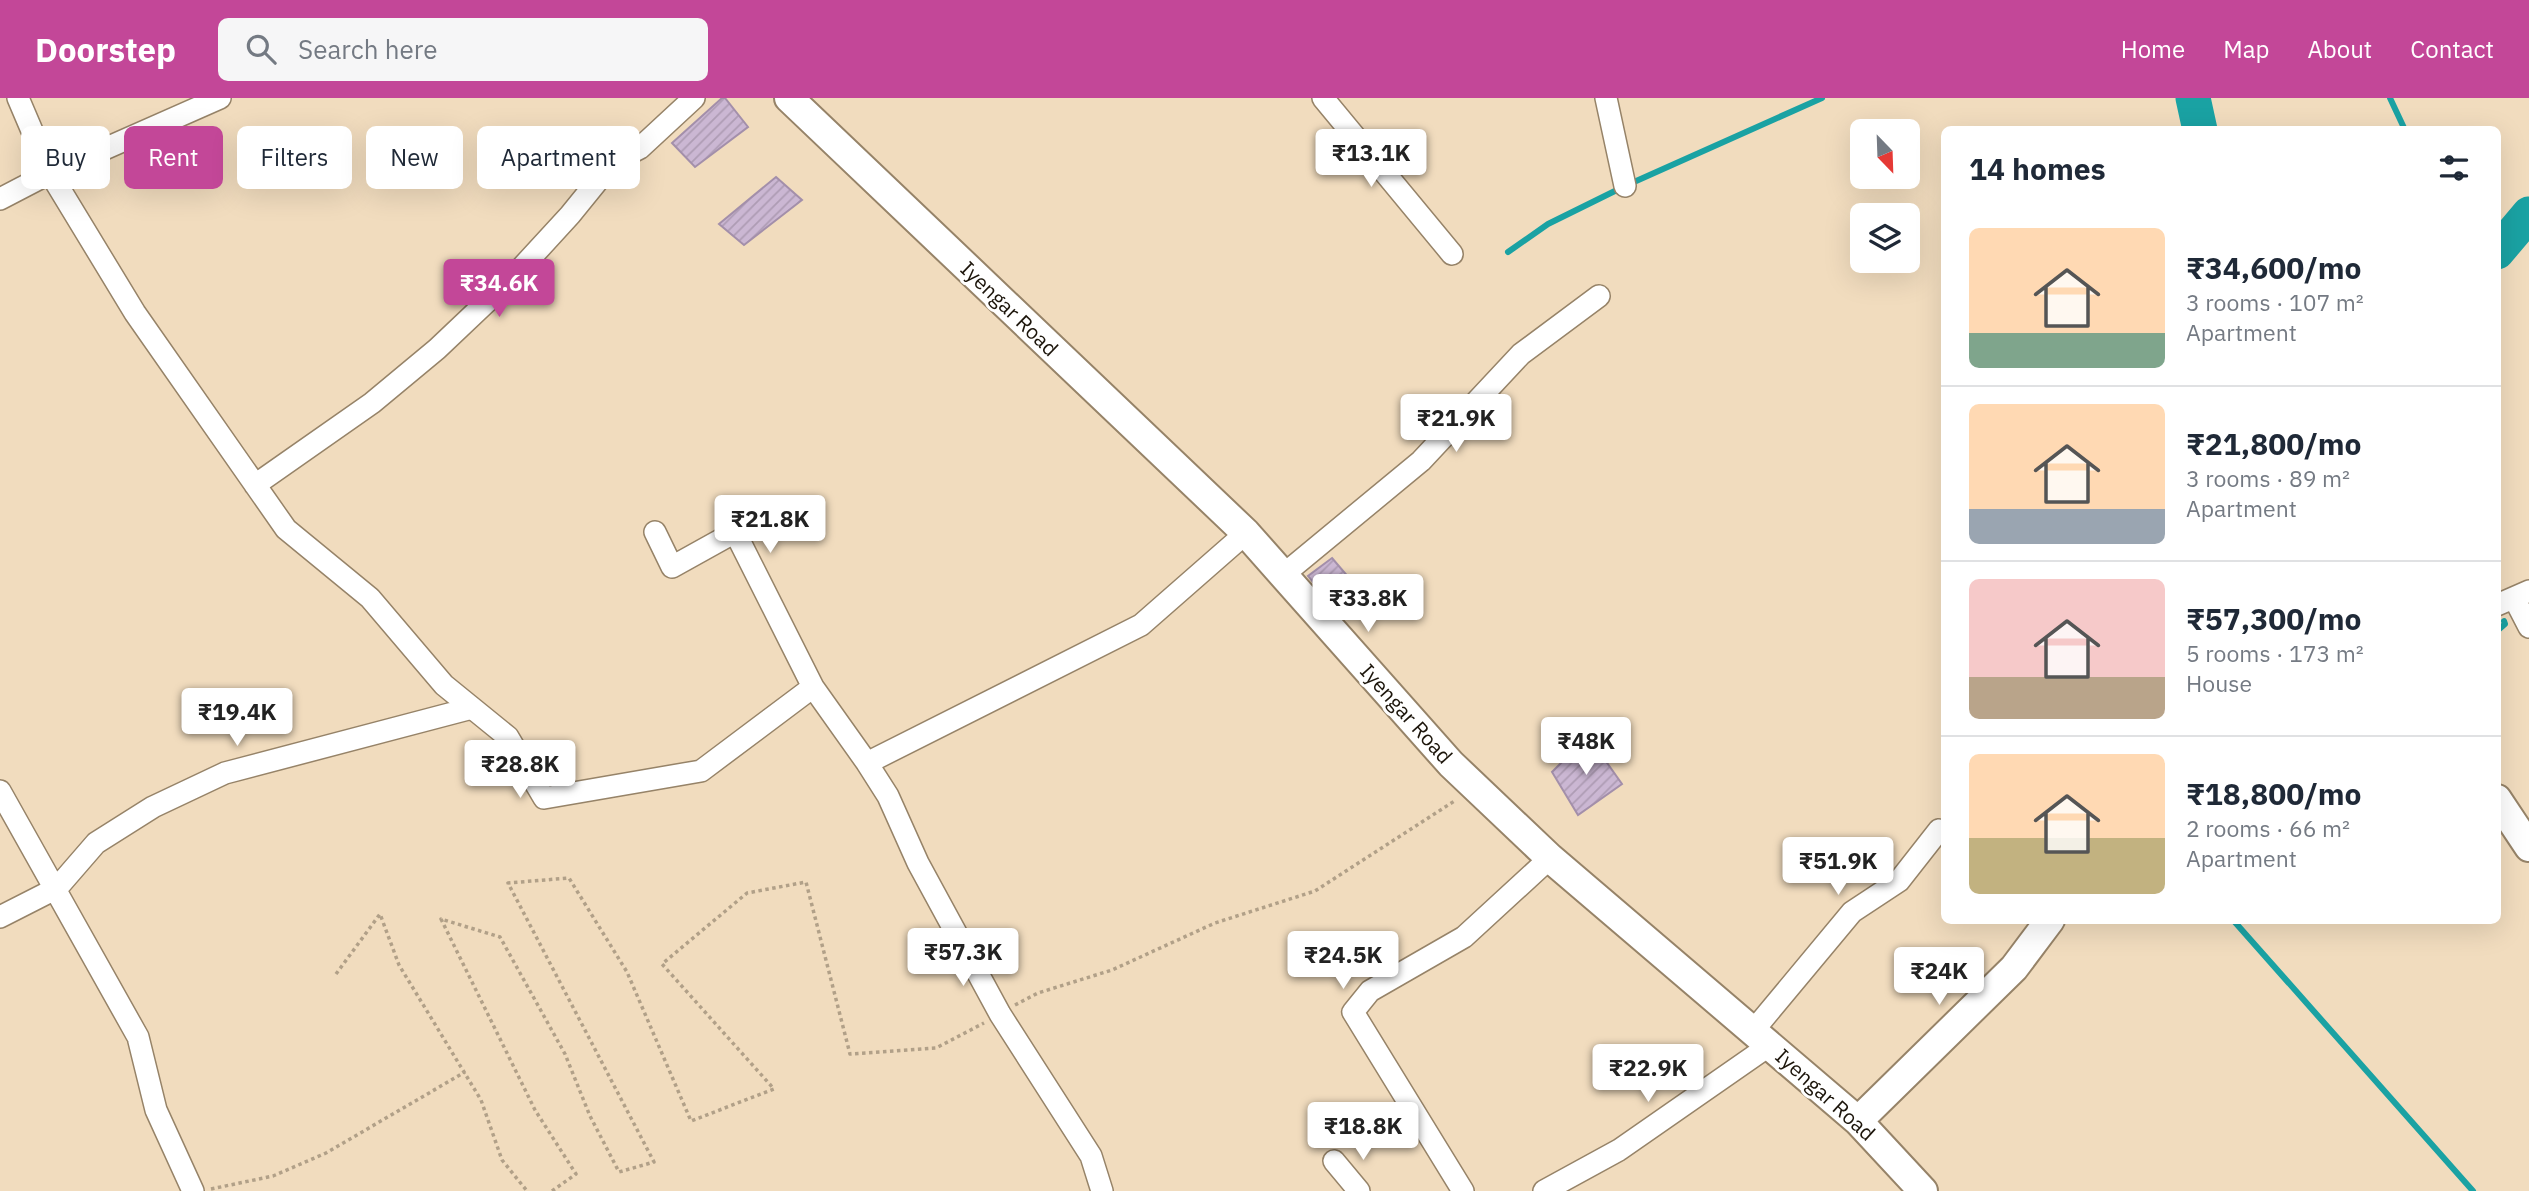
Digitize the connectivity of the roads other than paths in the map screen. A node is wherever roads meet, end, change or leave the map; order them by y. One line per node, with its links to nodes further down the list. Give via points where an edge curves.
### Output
1 (18, 98): 7 (street)
2 (220, 98): 8 (street)
3 (694, 98): 15 (street, via 640,148 613,162 514,276 437,349 372,403)
4 (789, 98): 17 (main road, Iyengar Road)
5 (1323, 98): 13 (street)
6 (1606, 98): 9 (street)
7 (30, 126)
8 (110, 147)
9 (1625, 186)
10 (21, 188): 12 (street)
11 (60, 189): 15 (street, via 135,313)
12 (0, 199)
13 (1452, 254)
14 (1599, 296): 18 (street, via 1521,355 1420,461)
15 (255, 485): 22 (street, via 286,529 370,598 444,685)
16 (655, 532): 21 (street, via 672,567 735,532)
17 (1246, 533): 18 (main road, Iyengar Road); 23 (street, via 1142,625)
18 (1283, 575): 28 (main road, Iyengar Road, via 1451,764)
19 (2513, 598): 20 (street)
20 (2529, 627)
21 (813, 687): 22 (street, via 701,771 544,798 508,737); 23 (street)
22 (472, 708): 29 (street, via 225,773 153,807 96,843)
23 (867, 763): 36 (street, via 1000,1014 1090,1156)
24 (0, 791): 29 (street)
25 (2501, 805): 27 (main road)
26 (1941, 832): 32 (street, via 1899,881 1852,912)
27 (2529, 847)
28 (1550, 858): 32 (main road, Iyengar Road); 38 (street, via 1464,937 1370,990 1353,1012)
29 (57, 888): 30 (street); 35 (street, via 138,1037 156,1110)
30 (0, 917)
31 (2046, 924): 33 (main road, via 2014,968)
32 (1761, 1038): 33 (main road, Iyengar Road); 39 (street, via 1619,1150)
33 (1858, 1121): 40 (main road, Iyengar Road)
34 (1334, 1161): 37 (street)
35 (193, 1191)
36 (1102, 1191)
37 (1359, 1191)
38 (1463, 1191)
39 (1544, 1191)
40 (1923, 1191)

